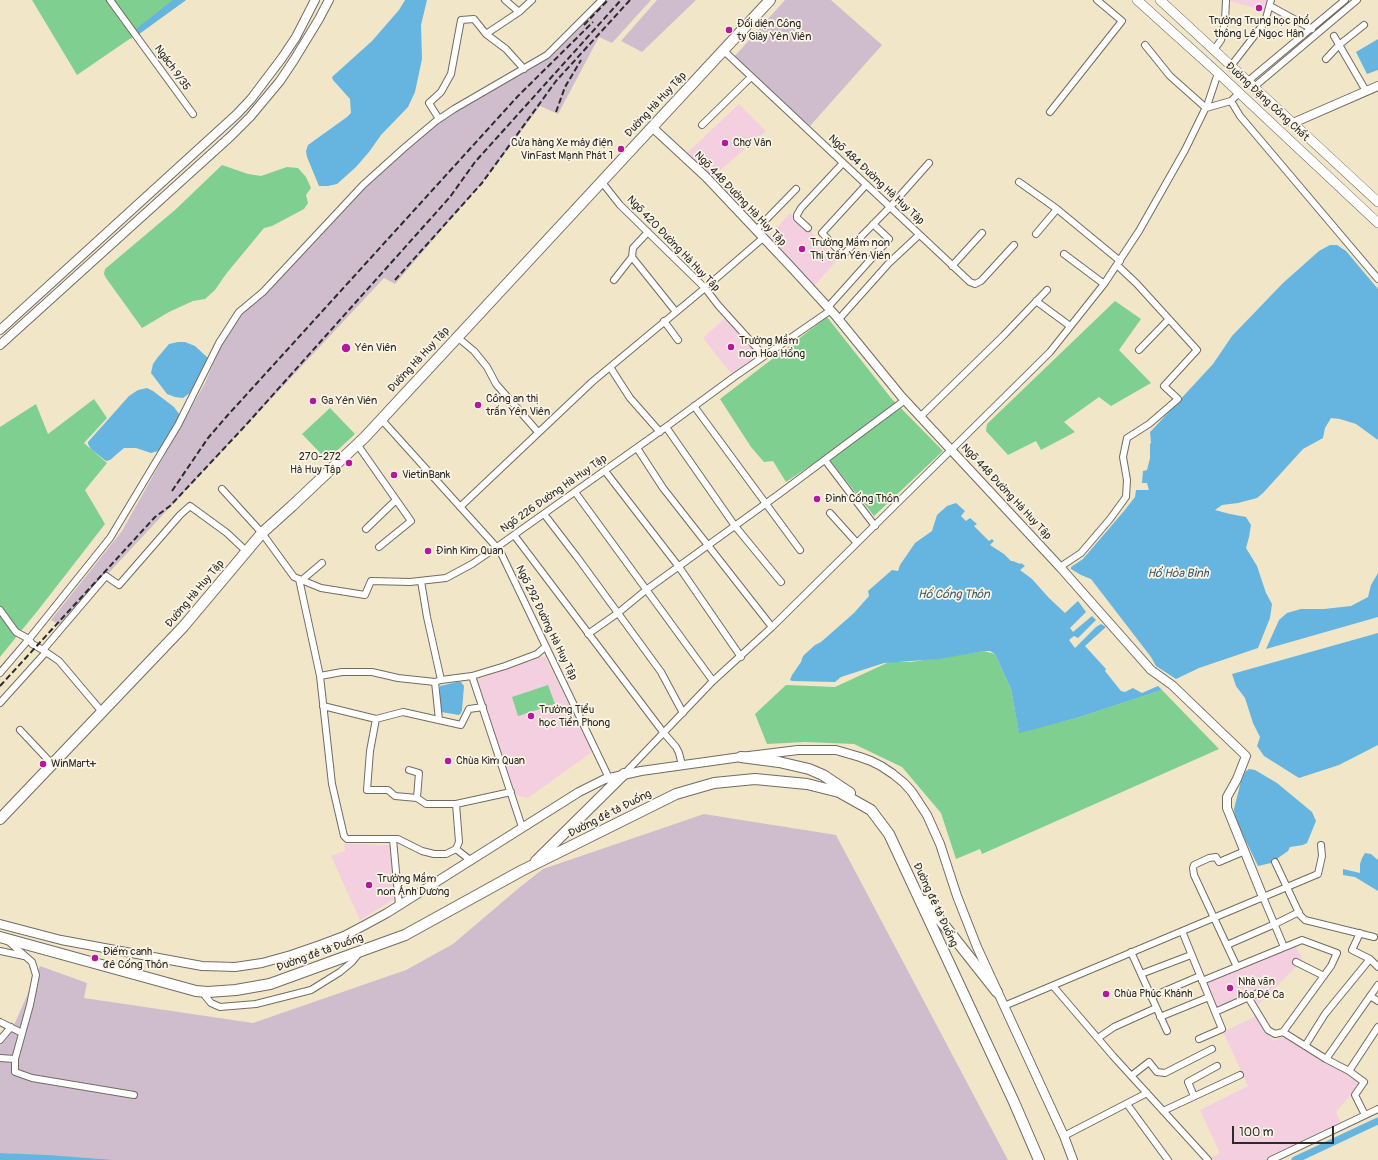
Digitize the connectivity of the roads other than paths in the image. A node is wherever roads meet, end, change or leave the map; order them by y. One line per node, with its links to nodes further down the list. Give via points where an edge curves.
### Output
1 (110, 0): 39 (street, Ngách 9/35)
2 (315, 0): 16 (street)
3 (329, 0): 17 (street)
4 (505, 0): 15 (street)
5 (532, 0): 15 (street)
6 (602, 0): 29 (street, via 547,55)
7 (770, 0): 25 (main road, Đường Hà Huy Tập)
8 (1097, 0): 38 (street, via 1122,21)
9 (1137, 0): 26 (main road, Đường Đặng Công Chất)
10 (1160, 0): 24 (main road, Đường Đặng Công Chất)
11 (1226, 0): 24 (street, via 1221,40)
12 (1345, 0): 19 (street)
13 (1357, 0): 32 (street)
14 (1270, 3): 19 (street); 28 (street, via 1265,22)
15 (519, 12): 20 (street)
16 (308, 15): 17 (street); 80 (street, via 268,79 237,114)
17 (318, 20): 83 (street, via 280,81 264,102 231,136)
18 (1364, 25): 23 (street)
19 (1312, 29): 32 (street)
20 (486, 34): 29 (street, via 506,49); 40 (street, via 474,19 460,20 451,74 441,92 429,103)
21 (1334, 36): 23 (street)
22 (1144, 45): 37 (street, via 1170,76)
23 (1339, 45): 27 (street); 34 (street)
24 (1211, 47): 26 (main road); 28 (main road, Đường Đặng Công Chất)
25 (723, 50): 31 (street, Ngõ 484 Đường Hà Huy Tập); 43 (main road, Đường Hà Huy Tập)
26 (1198, 55): 30 (main road, Đường Đặng Công Chất)
27 (1326, 59)
28 (1231, 66): 32 (main road, Đường Đặng Công Chất)
29 (524, 69): 40 (street)
30 (1218, 73): 35 (main road, Đường Đặng Công Chất); 37 (street)
31 (751, 77): 42 (street); 45 (street, Ngõ 484 Đường Hà Huy Tập)
32 (1251, 84): 41 (main road, Đường Đặng Công Chất)
33 (1378, 86): 34 (street)
34 (1366, 91): 41 (street)
35 (1239, 93): 36 (street); 44 (main road, Đường Đặng Công Chất)
36 (1231, 101): 37 (street); 68 (street, via 1240,116)
37 (1206, 108): 66 (street, via 1185,150)
38 (1050, 112)
39 (193, 114)
40 (439, 119): 128 (street, via 363,186 263,292 239,312 219,343 178,426 110,538)
41 (1293, 122): 44 (main road); 51 (main road, Đường Đặng Công Chất)
42 (702, 126)
43 (652, 127): 47 (main road, Đường Hà Huy Tập); 57 (street, Ngõ 448 Đường Hà Huy Tập, via 706,177)
44 (1282, 133): 54 (main road, Đường Đặng Công Chất)
45 (843, 163): 49 (street, Ngõ 484 Đường Hà Huy Tập); 56 (street, via 797,215)
46 (929, 163): 52 (street)
47 (601, 181): 58 (street, Ngõ 420 Đường Hà Huy Tập, via 620,205); 81 (main road, Đường Hà Huy Tập)
48 (1019, 182): 53 (street)
49 (866, 185): 52 (street, Ngõ 484 Đường Hà Huy Tập); 55 (street, via 822,233 843,255)
50 (796, 189): 57 (street)
51 (1378, 202)
52 (890, 207): 55 (street); 61 (street, Ngõ 484 Đường Hà Huy Tập)
53 (1057, 209): 60 (street); 66 (street)
54 (1378, 223)
55 (873, 224): 74 (street, Ngõ 226 Đường Hà Huy Tập, via 889,239)
56 (808, 228)
57 (756, 230): 62 (street, Ngõ 448 Đường Hà Huy Tập)
58 (648, 232): 65 (street, via 633,248); 71 (street, Ngõ 420 Đường Hà Huy Tập)
59 (982, 233): 67 (street)
60 (1036, 234)
61 (919, 235): 67 (street, Ngõ 484 Đường Hà Huy Tập); 76 (street, via 889,263)
62 (763, 238): 71 (street); 74 (street, Ngõ 448 Đường Hà Huy Tập)
63 (1014, 245): 67 (street, Ngõ 484 Đường Hà Huy Tập, via 981,281 975,284)
64 (1064, 254): 70 (street)
65 (632, 257): 69 (street); 75 (street)
66 (1118, 263): 70 (street); 77 (street)
67 (952, 266)
68 (1378, 279)
69 (614, 280)
70 (1104, 284): 79 (street)
71 (705, 288): 75 (street); 85 (street, Ngõ 420 Đường Hà Huy Tập)
72 (1047, 290): 73 (street)
73 (1036, 301): 79 (street); 89 (street)
74 (829, 308): 76 (street, Ngõ 448 Đường Hà Huy Tập); 85 (street, Ngõ 226 Đường Hà Huy Tập)
75 (676, 312): 78 (street)
76 (839, 319): 87 (street, Ngõ 448 Đường Hà Huy Tập)
77 (1169, 319): 84 (street); 119 (street, via 1198,350 1164,386 1178,398 1149,424 1127,438 1123,457 1127,480 1126,497 1081,553)
78 (664, 321): 82 (street); 86 (street)
79 (1070, 326): 96 (street, via 1050,352)
80 (0, 330)
81 (457, 337): 90 (main road, Đường Hà Huy Tập); 92 (street, via 474,350 496,384)
82 (678, 340)
83 (0, 345)
84 (1139, 350)
85 (764, 356): 88 (street, Ngõ 226 Đường Hà Huy Tập)
86 (610, 367): 92 (street); 93 (street, via 630,398)
87 (905, 400): 89 (street, Ngõ 448 Đường Hà Huy Tập); 97 (street)
88 (694, 406): 91 (street, Ngõ 226 Đường Hà Huy Tập); 102 (street)
89 (920, 417): 96 (street, Ngõ 448 Đường Hà Huy Tập)
90 (381, 418): 94 (main road, Đường Hà Huy Tập); 103 (street, Ngõ 292 Đường Hà Huy Tập)
91 (666, 427): 93 (street, Ngõ 226 Đường Hà Huy Tập); 106 (street)
92 (538, 432): 103 (street)
93 (660, 432): 95 (street, Ngõ 226 Đường Hà Huy Tập)
94 (357, 444): 101 (street); 109 (main road, Đường Hà Huy Tập)
95 (637, 448): 98 (street, Ngõ 226 Đường Hà Huy Tập); 112 (street, via 663,488)
96 (952, 450): 107 (street); 119 (street, Ngõ 448 Đường Hà Huy Tập)
97 (825, 460): 102 (street); 107 (street)
98 (605, 471): 100 (street, Ngõ 226 Đường Hà Huy Tập); 118 (street)
99 (222, 489): 109 (street, Ngõ 226 Đường Hà Huy Tập)
100 (575, 492): 105 (street, Ngõ 226 Đường Hà Huy Tập); 123 (street)
101 (396, 500): 108 (street); 113 (street, via 411,521)
102 (766, 504): 106 (street); 115 (street)
103 (460, 506): 114 (street, Ngõ 292 Đường Hà Huy Tập)
104 (830, 513): 111 (street)
105 (544, 514): 110 (street, Ngõ 226 Đường Hà Huy Tập); 125 (street)
106 (736, 526): 112 (street); 122 (street)
107 (874, 526): 111 (street)
108 (366, 529)
109 (262, 533): 116 (main road, Đường Hà Huy Tập); 120 (street, Ngõ 226 Đường Hà Huy Tập, via 294,577)
110 (514, 535): 114 (street, Ngõ 226 Đường Hà Huy Tập); 127 (street)
111 (857, 543): 126 (street)
112 (708, 546): 118 (street); 126 (street)
113 (380, 547)
114 (497, 548): 121 (street, Ngõ 226 Đường Hà Huy Tập, via 446,578); 129 (street, Ngõ 292 Đường Hà Huy Tập)
115 (800, 550)
116 (246, 551): 130 (street, via 227,532 190,506 119,585 106,576); 140 (main road, Đường Hà Huy Tập, via 183,627)
117 (322, 563): 120 (street)
118 (679, 567): 123 (street); 131 (street)
119 (1060, 567): 161 (street, Ngõ 448 Đường Hà Huy Tập, via 1151,670 1172,685 1246,756 1227,797 1227,808)
120 (300, 580): 121 (street, Ngõ 226 Đường Hà Huy Tập, via 321,588 365,595 371,580); 133 (street)
121 (421, 581): 135 (street)
122 (781, 582)
123 (646, 590): 125 (street); 136 (street)
124 (0, 610): 128 (street, via 16,632)
125 (618, 614): 127 (street); 141 (street, via 661,672)
126 (772, 627): 131 (street)
127 (588, 634): 145 (street)
128 (29, 639): 130 (street, via 32,644); 132 (street)
129 (545, 647): 134 (street, via 537,654); 151 (street, Ngõ 292 Đường Hà Huy Tập)
130 (44, 651): 137 (street); 140 (street, via 60,661)
131 (741, 657): 136 (street)
132 (0, 673)
133 (320, 676): 135 (street, via 342,672 372,672 398,678); 138 (street)
134 (472, 676): 135 (street); 139 (street)
135 (438, 681): 143 (street)
136 (713, 681): 141 (street)
137 (0, 703)
138 (323, 706): 142 (street); 158 (street, via 332,784 344,836 347,839)
139 (483, 707): 143 (street, via 469,709 460,725); 152 (street)
140 (103, 713): 147 (main road, Đường Hà Huy Tập)
141 (683, 713): 145 (street)
142 (376, 719): 143 (street, via 403,712); 153 (street, via 367,790 388,790 395,796)
143 (439, 720)
144 (20, 730): 147 (street)
145 (663, 732): 148 (street, via 678,751); 150 (street)
146 (742, 757): 148 (street); 155 (main road, via 779,762 814,771 837,783); 194 (street, via 798,750 836,750 881,766 904,783 920,802 934,829 969,928)
147 (53, 765): 156 (main road, Đường Hà Huy Tập)
148 (682, 765): 150 (street)
149 (409, 770): 153 (street, via 419,773)
150 (624, 774): 151 (street); 164 (main road)
151 (609, 778): 157 (street, via 579,792)
152 (511, 792): 154 (street); 157 (street)
153 (417, 798): 154 (street, via 426,804)
154 (456, 804): 160 (street, via 459,839)
155 (870, 810): 164 (main road, Đường đê tả Đuống, via 839,792 807,784 755,779 714,783 676,794); 165 (main road, Đường đê tả Đuống, via 889,834)
156 (0, 819)
157 (522, 827): 162 (street)
158 (393, 839): 160 (street, via 434,854 446,854); 168 (street)
159 (1321, 845): 166 (street, via 1322,856 1318,874)
160 (456, 849): 162 (street)
161 (1245, 851): 167 (street, Ngõ 448 Đường Hà Huy Tập); 170 (street, via 1219,862 1216,857 1209,858 1193,868)
162 (470, 860): 168 (street)
163 (1275, 862): 166 (street)
164 (531, 867): 179 (main road, Đường đê tả Đuống, via 405,935)
165 (914, 887): 194 (main road); 231 (main road, Đường đê tả Đuống)
166 (1287, 887): 167 (street); 169 (street)
167 (1263, 897): 170 (street); 172 (street)
168 (399, 905): 171 (street, via 332,941 277,960 235,967 202,966 40,935)
169 (1299, 912): 172 (street); 174 (street, via 1305,920)
170 (1215, 918): 173 (street); 177 (street)
171 (0, 924)
172 (1275, 924): 177 (street); 178 (street)
173 (1182, 931): 181 (street); 182 (street)
174 (1360, 933): 175 (street); 184 (street, via 1352,950)
175 (1374, 937)
176 (3, 938): 183 (street); 193 (main road, Đường đê tả Đuống)
177 (1227, 945): 186 (street)
178 (1284, 947): 186 (street); 189 (street, via 1302,940 1337,953 1332,966)
179 (362, 950): 193 (main road, Đường đê tả Đuống, via 270,984); 193 (street, via 340,972 311,990 250,1005 220,1007 211,1003)
180 (0, 951): 183 (street)
181 (1131, 952): 188 (street); 192 (street)
182 (1192, 955): 188 (street); 190 (street)
183 (26, 957): 210 (street, via 32,962 36,975)
184 (1370, 959): 187 (street); 214 (street, via 1325,1014)
185 (1296, 962): 189 (street)
186 (1236, 967): 190 (street)
187 (1378, 967)
188 (1141, 974): 198 (street)
189 (1324, 976): 209 (street)
190 (1201, 979): 197 (street); 198 (street)
191 (1378, 984): 196 (street)
192 (1054, 986): 201 (street); 211 (street)
193 (202, 992)
194 (997, 992): 201 (street)
195 (1258, 993): 199 (street)
196 (1370, 996): 200 (street); 218 (street)
197 (1209, 997): 203 (street); 204 (street)
198 (1151, 998): 202 (street)
199 (1248, 998): 203 (street); 209 (street, via 1268,1030 1275,1034)
200 (1378, 1001)
201 (1004, 1006): 230 (street)
202 (1156, 1008): 204 (street); 211 (street, via 1114,1027)
203 (1215, 1012): 212 (street, via 1222,1029)
204 (1160, 1017): 208 (street)
205 (0, 1022): 207 (street)
206 (1378, 1026): 220 (street)
207 (11, 1027): 210 (street); 213 (street)
208 (1167, 1031)
209 (1283, 1032): 214 (street)
210 (22, 1033): 217 (street)
211 (1098, 1038): 222 (street)
212 (1198, 1039)
213 (0, 1040)
214 (1305, 1046): 218 (street)
215 (1212, 1049): 222 (street, via 1165,1074 1157,1072 1150,1062)
216 (0, 1058): 217 (street)
217 (15, 1059): 224 (street, via 15,1072 32,1078)
218 (1326, 1059): 220 (street)
219 (1217, 1066): 225 (street, via 1188,1082)
220 (1349, 1071): 229 (street, via 1364,1082 1355,1095)
221 (1240, 1075): 225 (street)
222 (1131, 1076): 223 (street)
223 (1147, 1093): 226 (street); 228 (street)
224 (134, 1095)
225 (1194, 1096): 228 (street)
226 (1127, 1104): 230 (street); 233 (street)
227 (1378, 1109): 229 (street)
228 (1163, 1111): 234 (street)
229 (1365, 1115): 235 (street)
230 (1064, 1136): 232 (street)
231 (1039, 1160)
232 (1073, 1160)
233 (1168, 1160)
234 (1208, 1160)
235 (1271, 1160)

